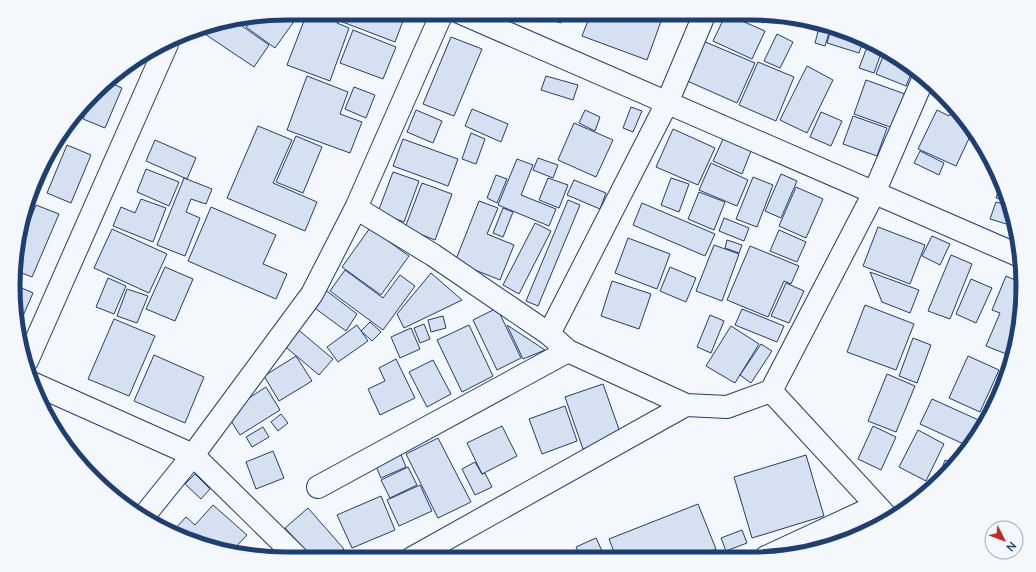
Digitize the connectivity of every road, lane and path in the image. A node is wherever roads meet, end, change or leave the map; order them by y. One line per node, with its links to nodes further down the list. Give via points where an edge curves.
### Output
1 (439, 20): 8 (street)
2 (477, 20): 6 (street)
3 (702, 20): 6 (street)
4 (165, 49): 12 (street)
5 (921, 83): 7 (street)
6 (667, 103): 7 (street); 10 (street)
7 (874, 193): 9 (street); 14 (street)
8 (356, 208): 10 (street, via 433,255); 16 (street, via 312,294)
9 (1014, 253)
10 (549, 334): 11 (street)
11 (568, 351): 15 (street); 17 (street)
12 (29, 356)
13 (39, 386): 16 (street)
14 (771, 391): 15 (street, via 727,407); 19 (street)
15 (686, 405): 22 (street)
16 (193, 455): 18 (street); 21 (street)
17 (318, 487)
18 (147, 512)
19 (883, 513): 20 (street)
20 (785, 550)
21 (292, 552)
22 (423, 552)

